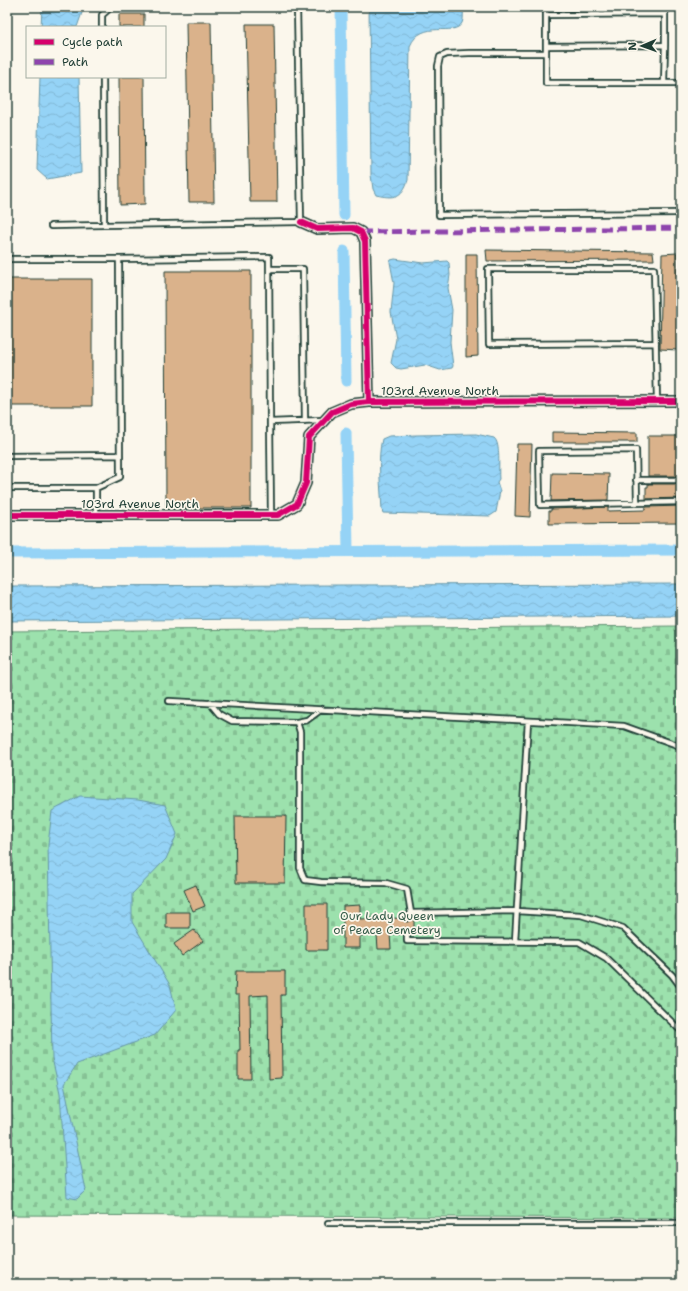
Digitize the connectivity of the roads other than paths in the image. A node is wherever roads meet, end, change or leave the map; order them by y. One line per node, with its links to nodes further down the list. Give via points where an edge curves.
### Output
1 (111, 7): 7 (lane, via 102,16)
2 (297, 7): 15 (lane)
3 (546, 7): 6 (lane)
4 (665, 7): 5 (lane)
5 (665, 14): 6 (lane); 8 (lane)
6 (546, 15): 9 (lane)
7 (102, 26)
8 (665, 45): 9 (lane); 12 (lane)
9 (546, 46): 10 (lane)
10 (546, 52): 12 (lane, via 546,83); 14 (lane, via 440,56 439,215)
11 (103, 78): 16 (lane)
12 (664, 83): 13 (lane)
13 (681, 83)
14 (681, 213)
15 (301, 222): 16 (lane); 24 (street, via 316,229 354,228 361,232 365,241)
16 (104, 225): 17 (lane)
17 (51, 226)
18 (7, 259): 19 (lane)
19 (119, 259): 20 (lane, via 269,257); 28 (lane)
20 (269, 270): 26 (lane, via 303,269); 27 (lane)
21 (656, 344): 21 (lane, via 654,269 488,269 489,344); 22 (lane)
22 (657, 401): 23 (street, 103rd Avenue North); 24 (street, 103rd Avenue North)
23 (681, 401)
24 (369, 402): 25 (street, 103rd Avenue North, via 351,404 332,412)
25 (324, 420): 26 (lane); 38 (street, 103rd Avenue North, via 309,437 306,482 297,504 278,515)
26 (305, 421): 27 (lane)
27 (270, 422): 38 (lane)
28 (120, 455): 29 (lane); 33 (lane, via 120,476)
29 (7, 456)
30 (636, 480): 31 (lane); 35 (lane); 35 (lane, via 636,450 539,451 540,505)
31 (681, 480)
32 (7, 488): 33 (lane)
33 (96, 488): 37 (lane)
34 (681, 502): 35 (lane)
35 (636, 503)
36 (7, 515): 37 (street, 103rd Avenue North)
37 (96, 515): 38 (street, 103rd Avenue North)
38 (271, 515)
39 (169, 701): 40 (lane)
40 (210, 703): 41 (lane); 43 (lane, via 219,714 232,721)
41 (322, 709): 42 (lane); 43 (lane, via 307,720)
42 (528, 721): 44 (lane, via 624,726); 45 (lane)
43 (297, 722): 46 (lane, via 300,732 300,868 305,880 386,882 407,889)
44 (681, 748)
45 (517, 911): 46 (lane); 49 (lane); 50 (lane, via 581,915 623,928)
46 (411, 913): 47 (lane)
47 (407, 918)
48 (407, 934): 49 (lane, via 407,941)
49 (515, 941): 51 (lane, via 579,942 606,958)
50 (681, 987)
51 (681, 1031)
52 (328, 1223): 53 (lane)
53 (681, 1223)

